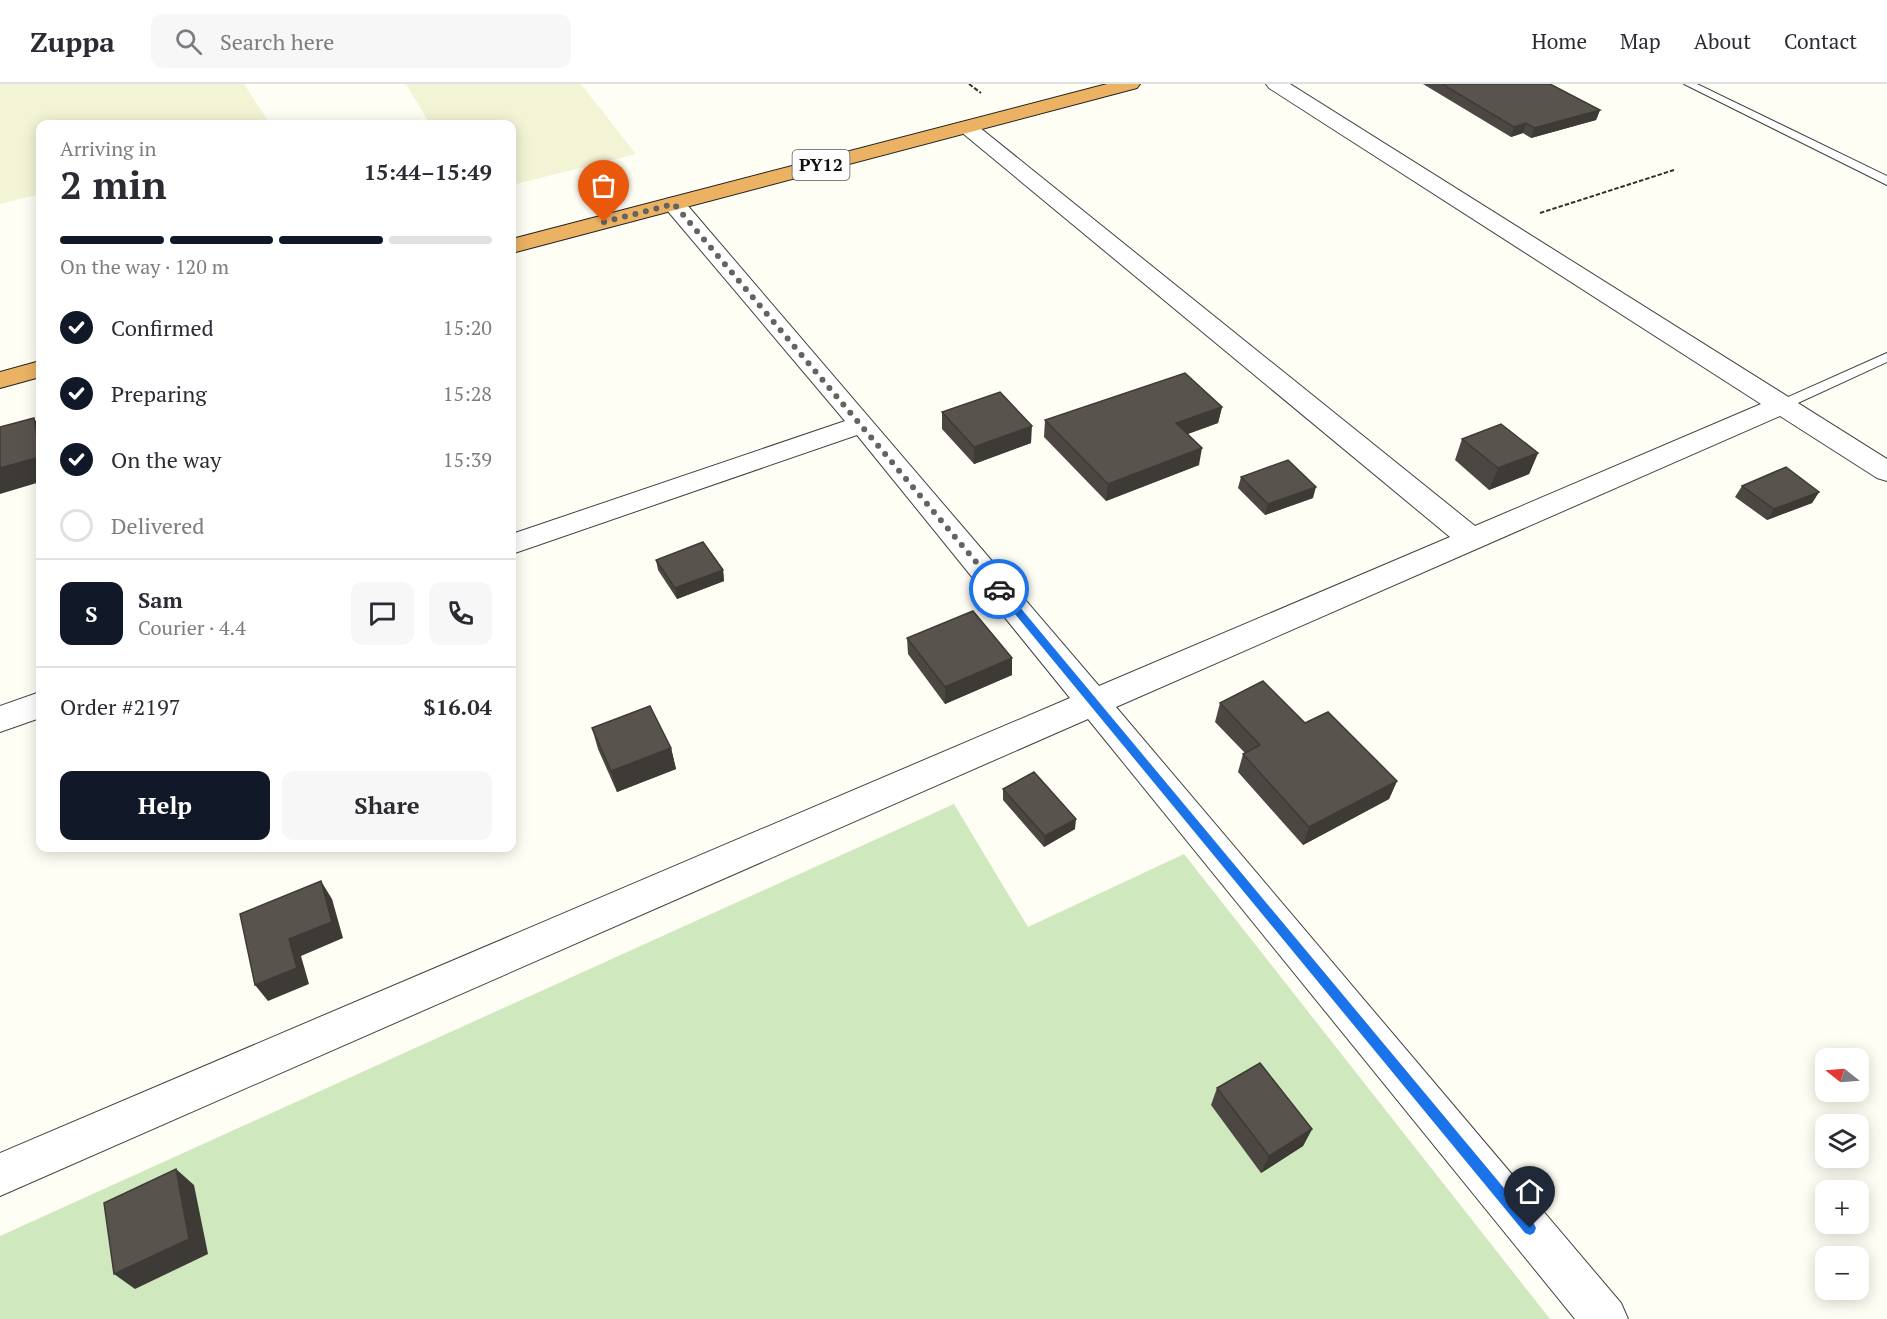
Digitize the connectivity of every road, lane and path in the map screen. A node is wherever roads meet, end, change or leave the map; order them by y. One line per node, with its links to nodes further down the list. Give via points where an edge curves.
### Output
1 (1130, 84): 4 (highway, PY12)
2 (1276, 84): 8 (street)
3 (1689, 84): 6 (lane)
4 (967, 127): 7 (highway, PY12); 16 (street)
5 (1674, 170): 8 (path)
6 (1887, 181)
7 (674, 204): 9 (highway, PY12); 14 (street)
8 (1500, 226): 13 (street)
9 (516, 245)
10 (1887, 357): 13 (lane)
11 (36, 370): 12 (highway)
12 (0, 380)
13 (1782, 405): 15 (street); 16 (street)
14 (862, 424): 17 (street); 18 (street)
15 (1887, 472)
16 (1472, 539): 18 (street)
17 (516, 543)
18 (1094, 703): 21 (street); 22 (street)
19 (36, 706): 20 (street)
20 (0, 719)
21 (0, 1175)
22 (1605, 1319)

